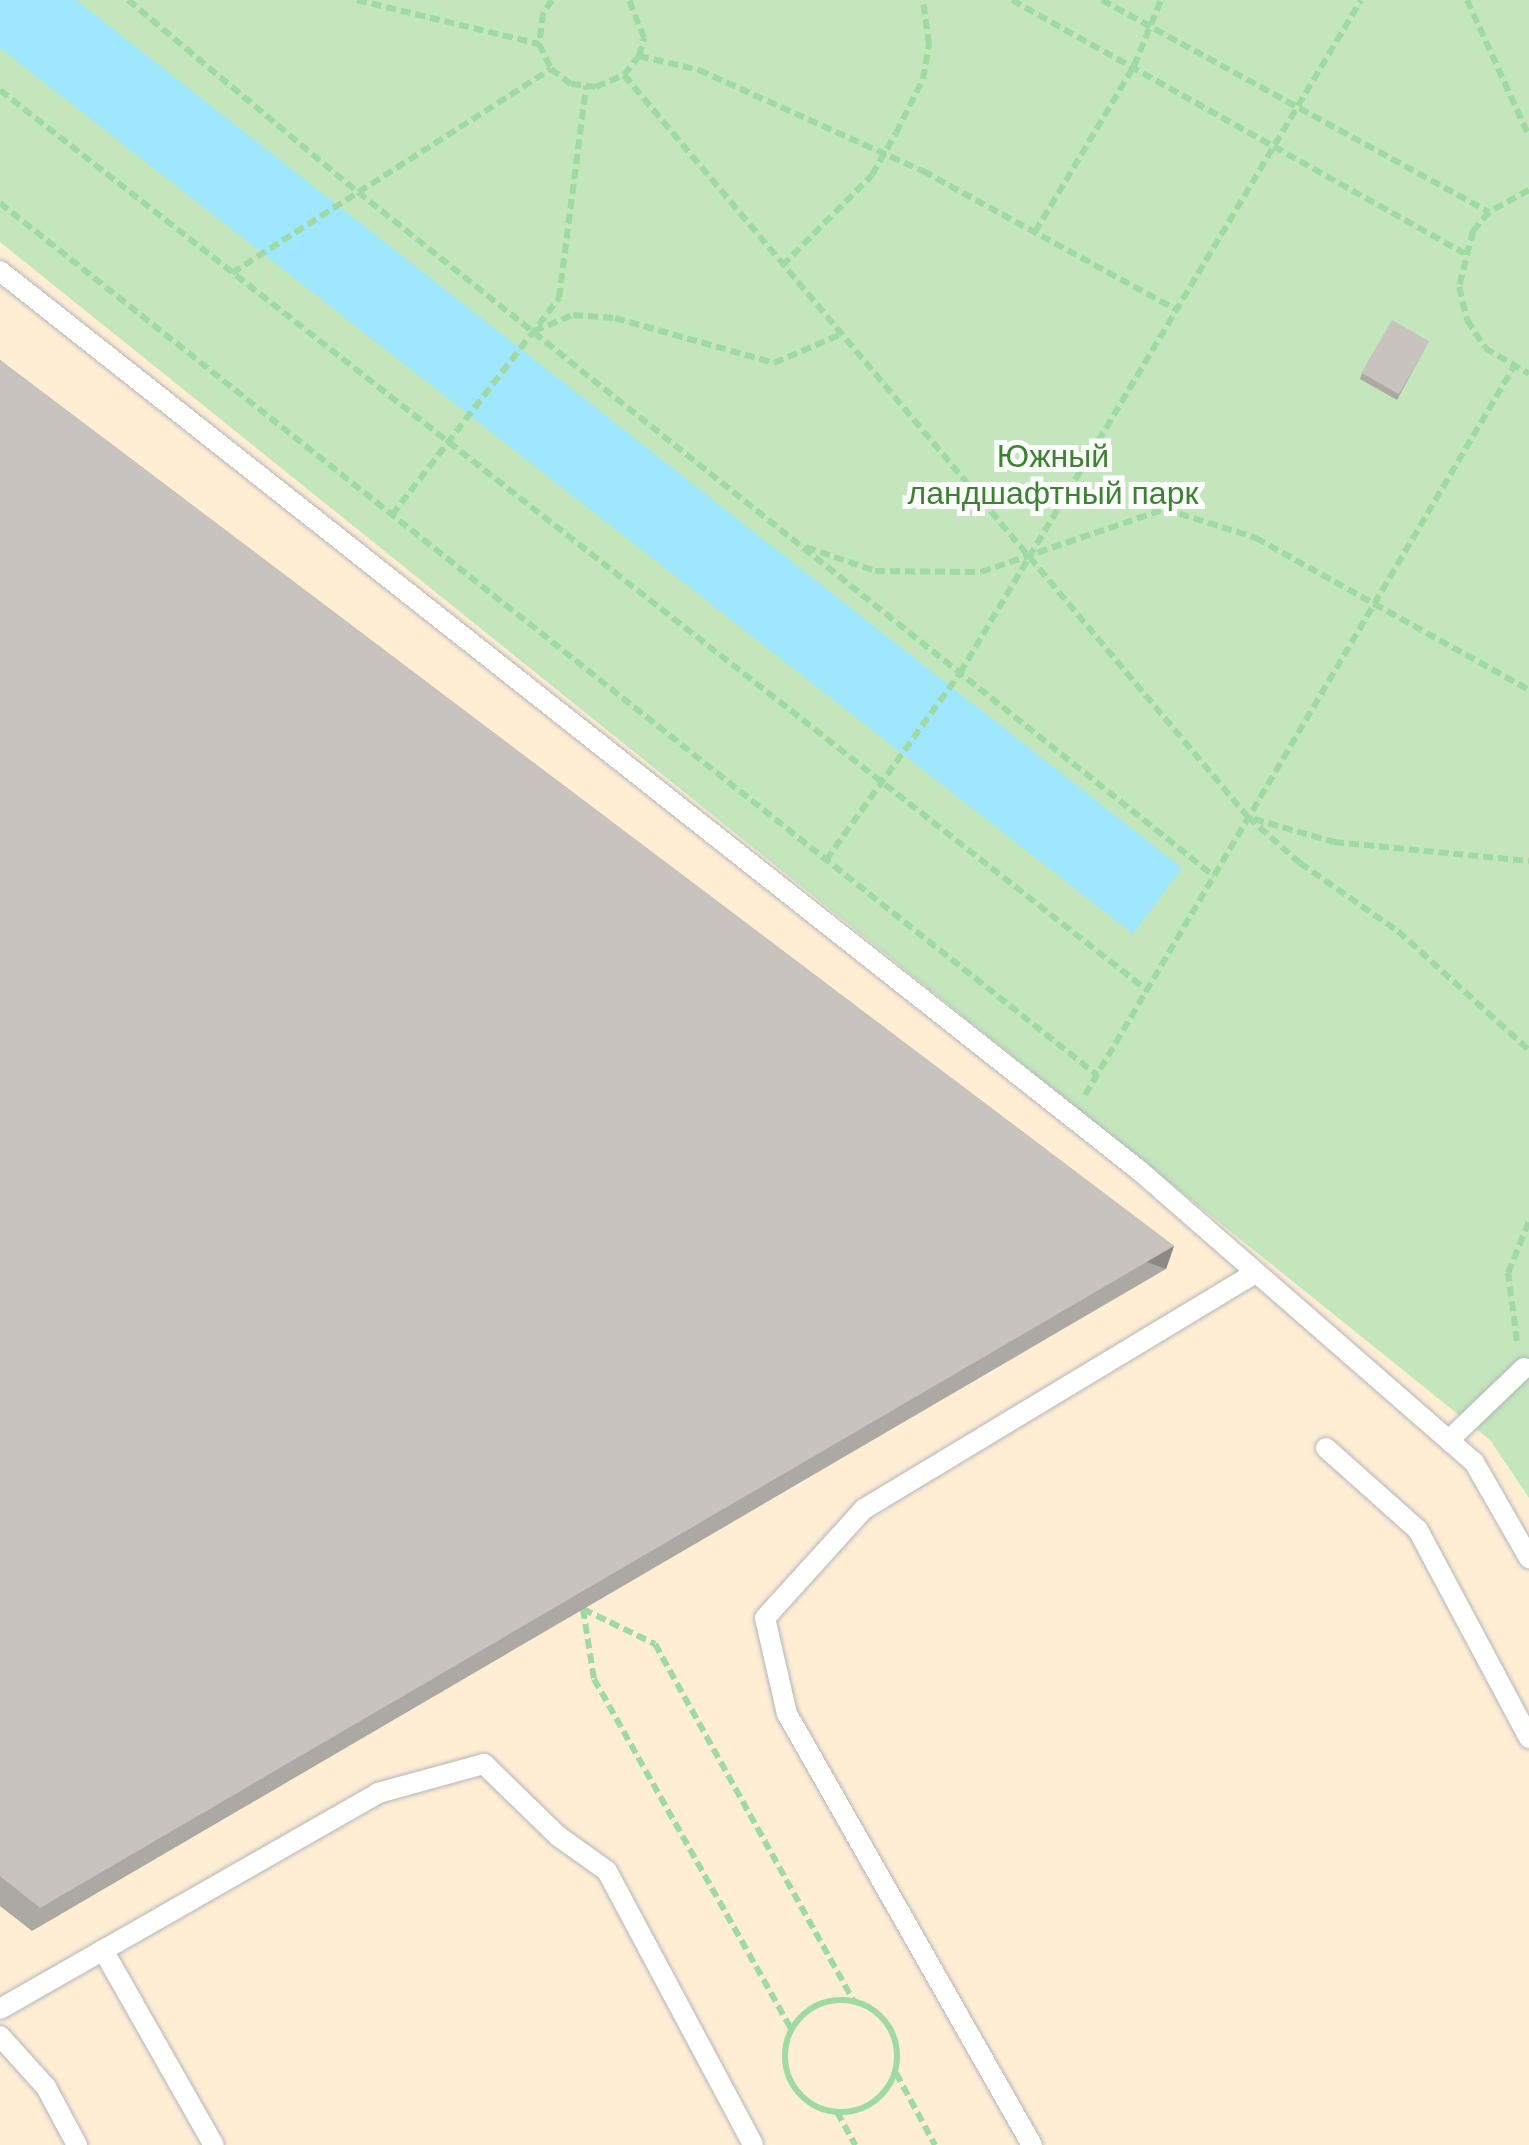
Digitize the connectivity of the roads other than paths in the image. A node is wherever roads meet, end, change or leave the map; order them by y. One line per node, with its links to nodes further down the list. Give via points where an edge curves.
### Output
1 (0, 270): 2 (lane, via 1072,1118)
2 (1254, 1274): 4 (lane); 14 (lane, via 864,1508 765,1618 787,1714)
3 (1524, 1368): 4 (lane)
4 (1448, 1440): 6 (lane, via 1474,1462)
5 (1326, 1448): 7 (lane, via 1418,1530)
6 (1529, 1558)
7 (1529, 1738)
8 (104, 1950): 9 (lane); 12 (lane); 13 (lane, via 378,1793 484,1764 558,1836 607,1872)
9 (0, 2009)
10 (0, 2036): 11 (lane, via 46,2087)
11 (77, 2145)
12 (214, 2145)
13 (753, 2145)
14 (1032, 2145)

